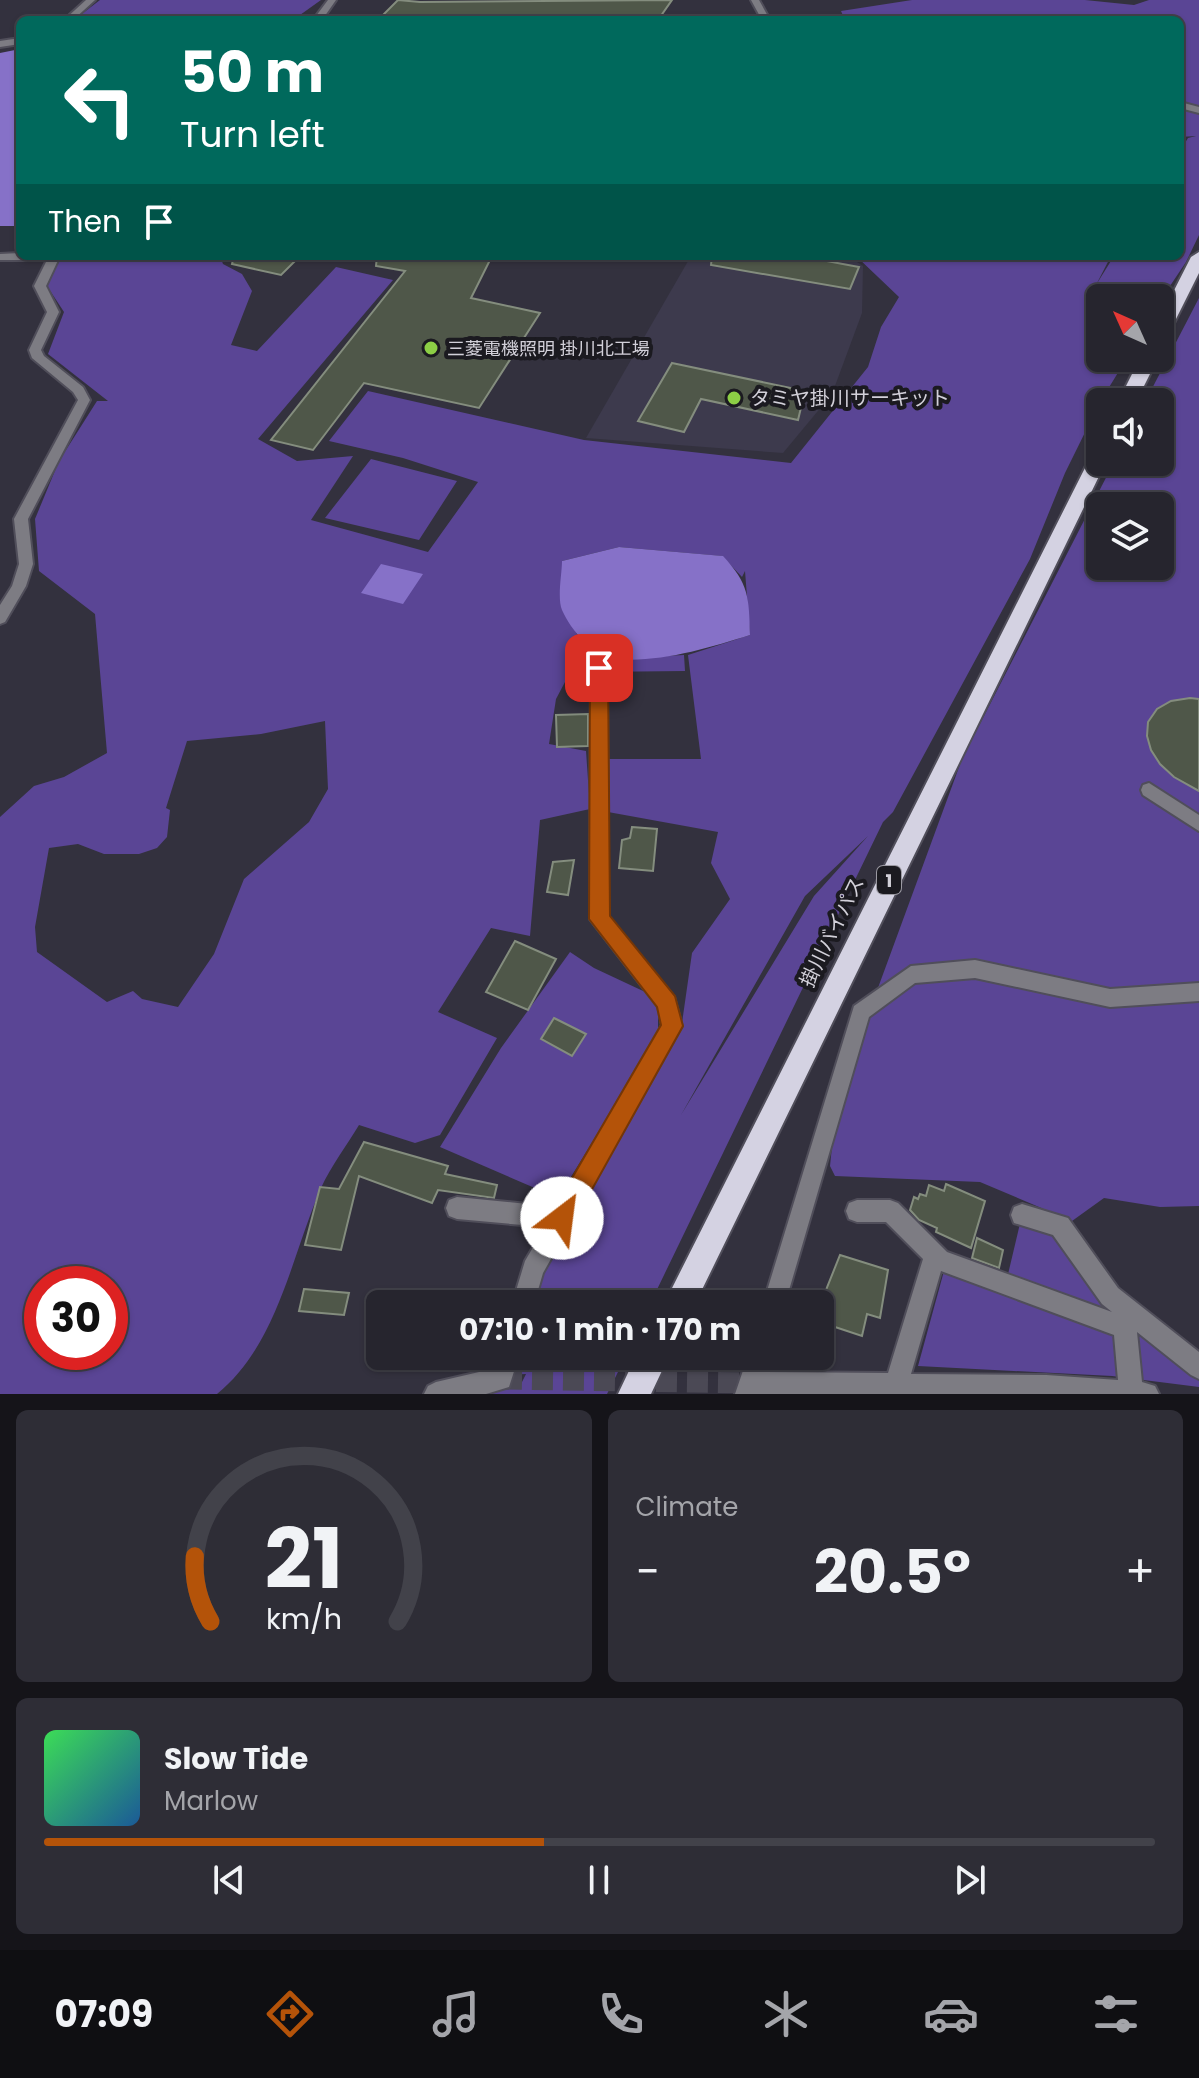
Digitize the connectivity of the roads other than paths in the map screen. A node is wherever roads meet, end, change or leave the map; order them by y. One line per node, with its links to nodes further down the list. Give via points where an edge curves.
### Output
1 (91, 0): 2 (street)
2 (73, 16)
3 (1199, 257): 5 (highway)
4 (52, 260): 7 (street, via 40,286 53,312 35,350 84,400 21,519 26,564)
5 (1174, 307)
6 (1090, 476): 18 (highway, 掛川バイパス / 1)
7 (0, 618)
8 (599, 668): 15 (street, via 599,919 667,1003 672,1026)
9 (1149, 790): 10 (street)
10 (1199, 824)
11 (1199, 992): 19 (street, via 1110,998 975,969 911,975 861,1012)
12 (457, 1208): 15 (street)
13 (857, 1211): 16 (street, via 890,1211)
14 (1022, 1215): 20 (street, via 1060,1226 1110,1296)
15 (562, 1218): 17 (street)
16 (940, 1260): 23 (street, via 932,1264); 26 (street, via 1125,1328)
17 (527, 1290)
18 (686, 1290)
19 (778, 1290)
20 (1199, 1367)
21 (504, 1370): 27 (street, via 501,1379)
22 (646, 1370): 28 (highway)
23 (896, 1385): 24 (street); 25 (street)
24 (749, 1388)
25 (969, 1390): 26 (street)
26 (1131, 1393): 29 (street)
27 (436, 1394)
28 (634, 1394)
29 (1147, 1394)

